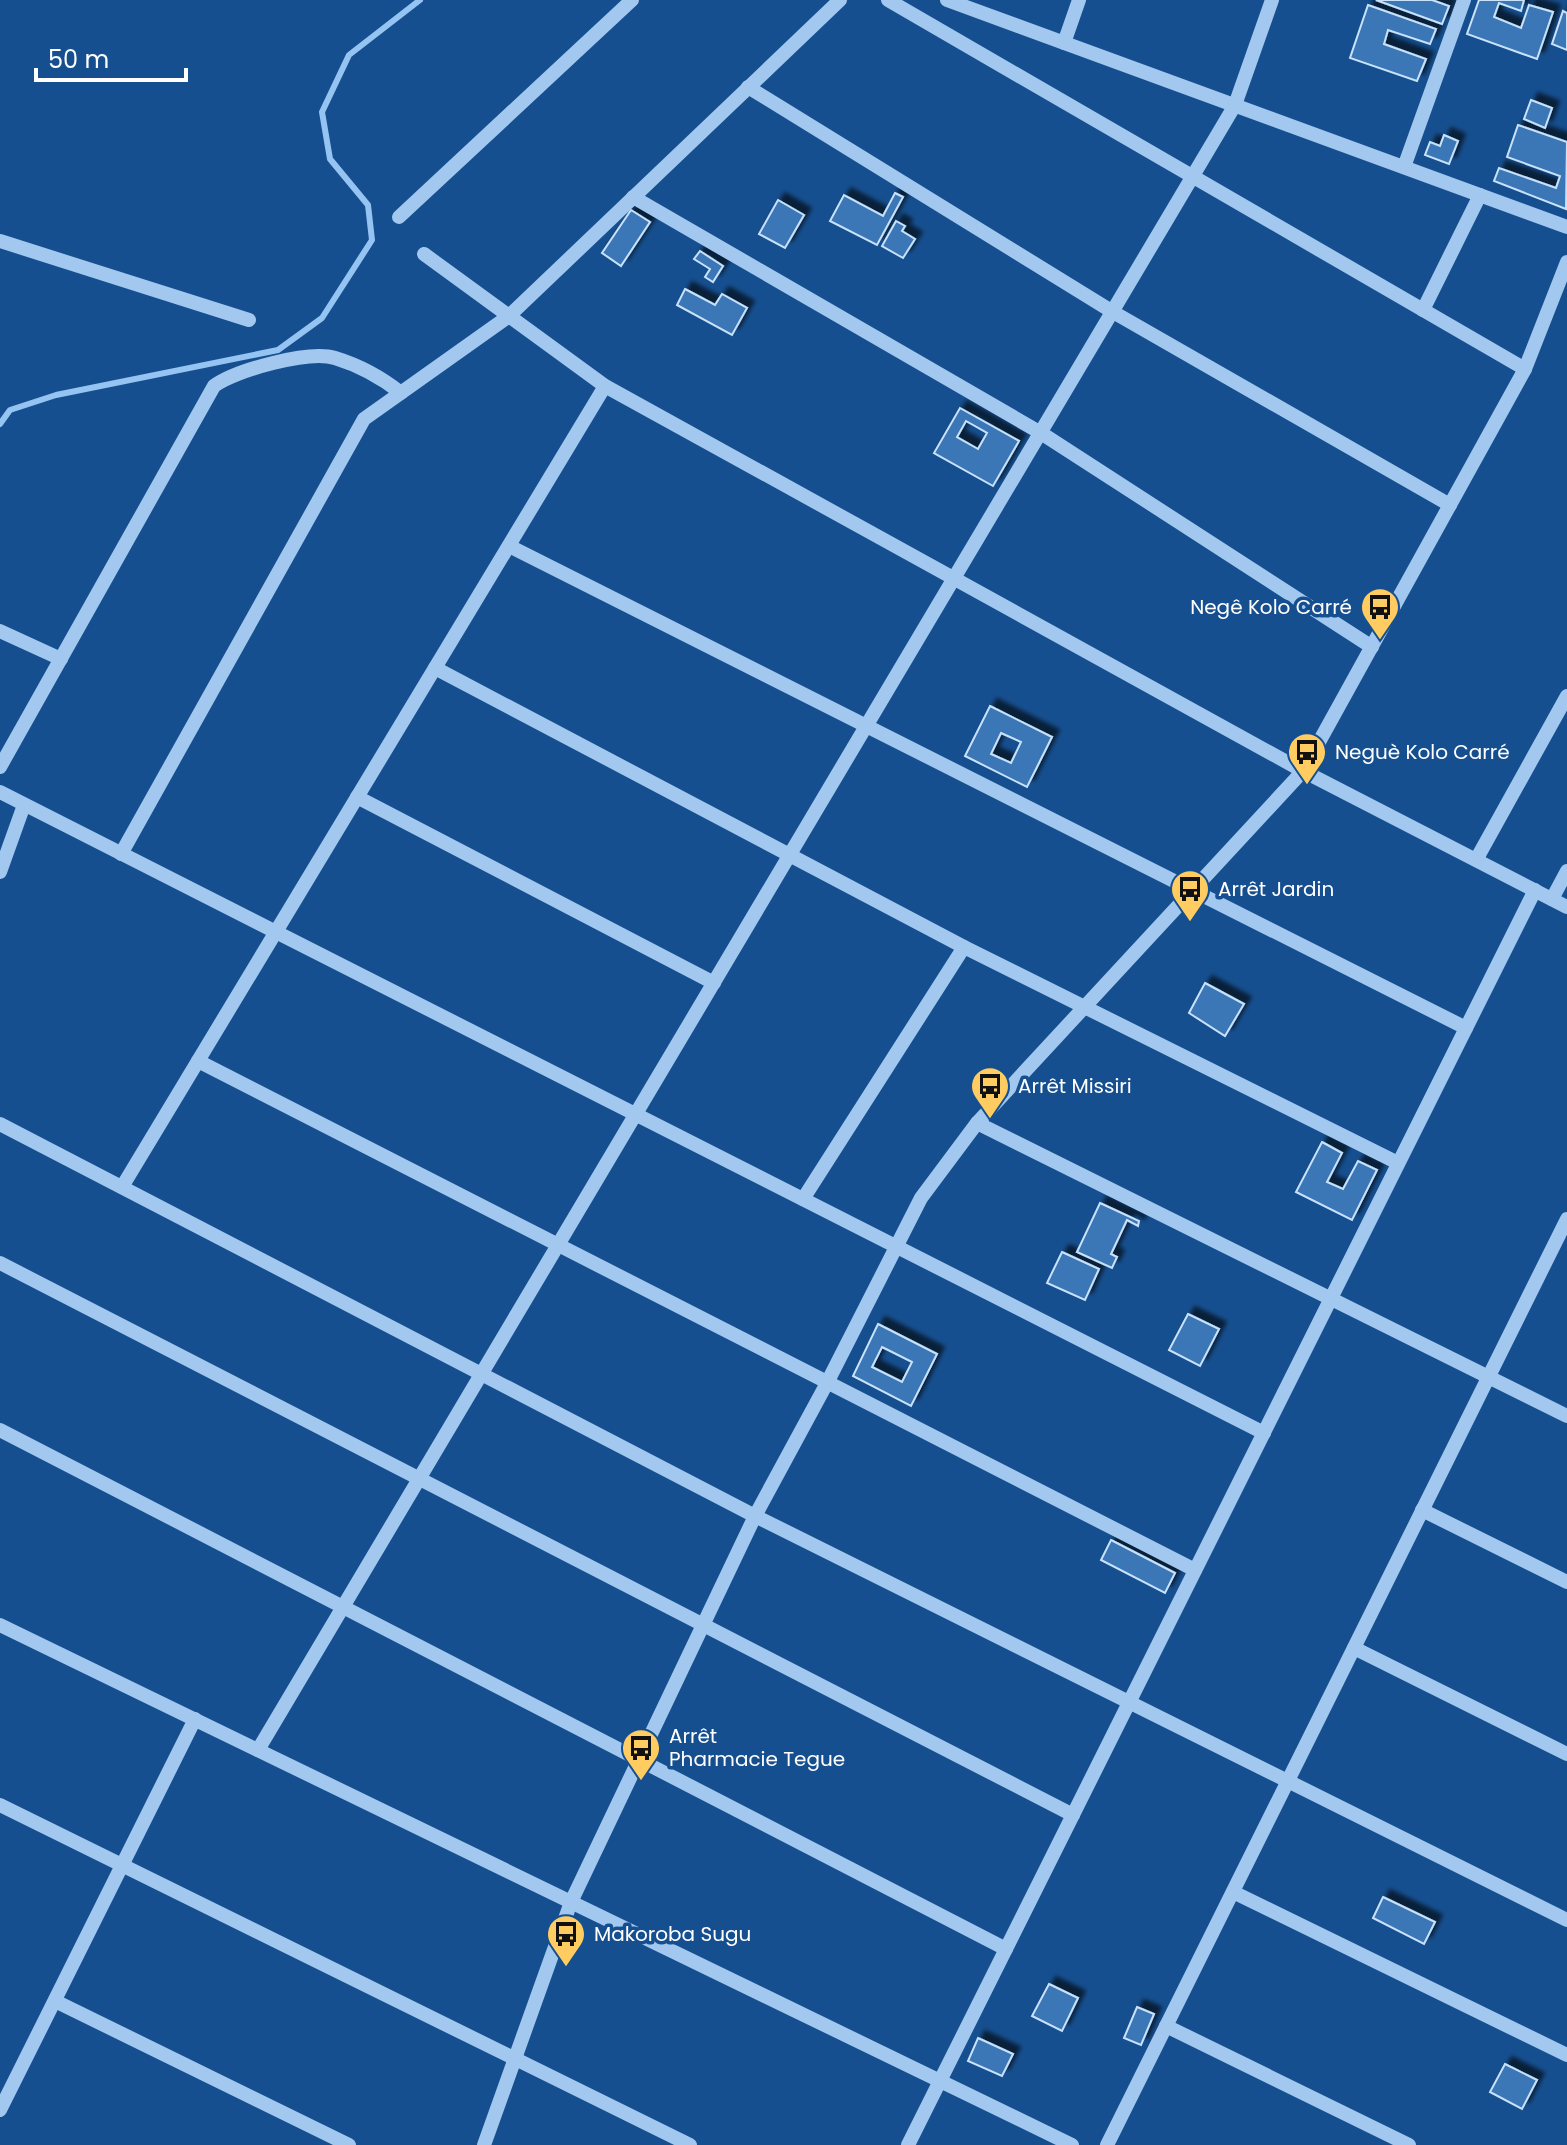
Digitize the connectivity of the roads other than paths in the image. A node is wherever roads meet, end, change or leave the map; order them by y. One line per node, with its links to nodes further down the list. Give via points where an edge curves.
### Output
1 (632, 0): 15 (street)
2 (840, 0): 9 (street)
3 (888, 0): 12 (street)
4 (947, 0): 8 (street)
5 (1079, 0): 8 (street)
6 (1272, 0): 10 (street)
7 (1464, 0): 11 (street)
8 (1064, 43): 10 (street)
9 (748, 87): 14 (street); 21 (street)
10 (1235, 105): 11 (street); 12 (street)
11 (1404, 167): 13 (street)
12 (1193, 177): 20 (street); 21 (street)
13 (1480, 195): 16 (street); 20 (street)
14 (633, 197): 22 (street); 27 (street)
15 (399, 217)
16 (1567, 227)
17 (0, 241): 23 (street)
18 (424, 254): 22 (street)
19 (1567, 262): 24 (street)
20 (1423, 310): 24 (street)
21 (1113, 312): 27 (street); 28 (street)
22 (509, 316): 25 (street); 26 (street)
23 (249, 320)
24 (1525, 369): 28 (street)
25 (605, 386): 29 (street); 30 (street)
26 (401, 393): 33 (street, via 332,357 237,372 214,386); 42 (street, via 364,419)
27 (1041, 433): 30 (street); 32 (street)
28 (1450, 505): 32 (street)
29 (509, 546): 34 (street); 36 (street)
30 (955, 579): 36 (street); 38 (street)
31 (0, 631): 33 (street)
32 (1372, 647): 38 (street)
33 (61, 659): 37 (street)
34 (435, 668): 40 (street); 43 (street)
35 (1567, 696): 44 (street)
36 (866, 728): 43 (street); 48 (street)
37 (0, 767)
38 (1303, 771): 44 (street); 48 (street)
39 (0, 792): 41 (street)
40 (357, 797): 51 (street); 53 (street)
41 (24, 805): 42 (street); 46 (street)
42 (121, 854): 51 (street)
43 (791, 854): 52 (street); 53 (street)
44 (1476, 860): 47 (street)
45 (1567, 871): 49 (street)
46 (0, 872)
47 (1535, 890): 49 (street); 55 (street)
48 (1192, 891): 54 (street); 55 (street)
49 (1552, 899): 50 (street)
50 (1567, 907)
51 (276, 932): 56 (street); 57 (street)
52 (964, 947): 54 (street); 62 (street)
53 (714, 983): 57 (street)
54 (1084, 1007): 58 (street); 60 (street)
55 (1466, 1028): 60 (street)
56 (198, 1061): 61 (street); 64 (street)
57 (636, 1114): 62 (street); 64 (street)
58 (977, 1123): 65 (street, via 921,1198); 68 (street)
59 (0, 1124): 61 (street)
60 (1398, 1163): 68 (street)
61 (122, 1187): 69 (street)
62 (803, 1199): 65 (street)
63 (1567, 1219): 66 (street)
64 (559, 1245): 69 (street); 71 (street)
65 (898, 1247): 71 (street); 74 (street)
66 (1560, 1249): 70 (street)
67 (0, 1263): 75 (street)
68 (1331, 1298): 70 (street); 74 (street)
69 (482, 1374): 75 (street); 77 (street)
70 (1488, 1377): 72 (street); 76 (street)
71 (827, 1383): 77 (street); 78 (street)
72 (1567, 1416)
73 (0, 1430): 80 (street)
74 (1264, 1433): 78 (street)
75 (419, 1479): 80 (street); 82 (street)
76 (1422, 1510): 79 (street); 83 (street)
77 (755, 1516): 82 (street); 84 (street)
78 (1195, 1570): 84 (street)
79 (1567, 1582)
80 (342, 1606): 86 (street); 88 (street)
81 (0, 1625): 85 (street)
82 (703, 1625): 88 (street); 91 (street)
83 (1354, 1648): 87 (street); 89 (street)
84 (1129, 1702): 89 (street); 91 (street)
85 (195, 1719): 86 (street); 92 (street)
86 (258, 1750): 94 (street)
87 (1567, 1754)
88 (639, 1760): 94 (street); 96 (street)
89 (1288, 1781): 93 (street); 95 (street)
90 (0, 1805): 92 (street)
91 (1073, 1815): 96 (street)
92 (122, 1865): 97 (street); 100 (street)
93 (1233, 1892): 98 (street); 99 (street)
94 (571, 1902): 100 (street); 101 (street)
95 (1567, 1920)
96 (1006, 1949): 101 (street)
97 (55, 2001): 102 (street); 103 (street)
98 (1166, 2026): 108 (street); 109 (street)
99 (1567, 2055)
100 (515, 2059): 104 (street); 105 (street)
101 (940, 2081): 106 (street); 107 (street)
102 (0, 2110)
103 (349, 2145)
104 (484, 2145)
105 (690, 2145)
106 (908, 2145)
107 (1072, 2145)
108 (1107, 2145)
109 (1409, 2145)

